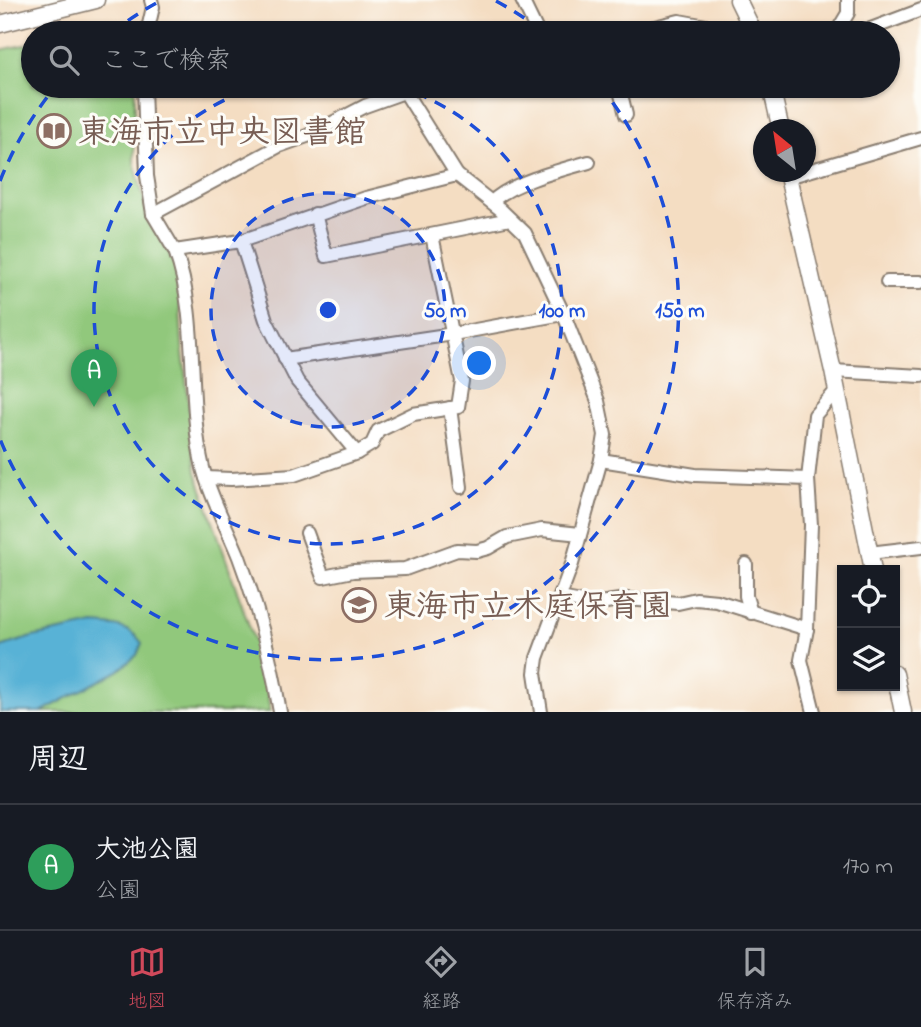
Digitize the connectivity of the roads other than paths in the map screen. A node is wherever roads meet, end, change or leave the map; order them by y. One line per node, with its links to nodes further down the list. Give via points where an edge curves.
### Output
1 (96, 0): 12 (street)
2 (151, 0): 7 (street)
3 (522, 0): 8 (street)
4 (738, 0): 9 (street)
5 (848, 0): 10 (street)
6 (921, 10): 11 (street)
7 (150, 21)
8 (532, 21)
9 (748, 21)
10 (843, 21)
11 (892, 21)
12 (0, 24)
13 (144, 98): 26 (street)
14 (388, 98): 26 (street, via 279,146)
15 (409, 98): 23 (street)
16 (622, 98): 18 (street)
17 (774, 98): 19 (street)
18 (626, 114)
19 (778, 119)
20 (921, 138): 22 (street)
21 (589, 162): 25 (street, via 550,173 498,195)
22 (816, 166)
23 (457, 175): 25 (street); 27 (street)
24 (790, 182): 37 (street)
25 (492, 202): 28 (street)
26 (153, 214): 31 (street)
27 (314, 214): 29 (street, via 326,256); 30 (street)
28 (510, 219): 29 (street); 34 (street, via 525,233)
29 (432, 235): 35 (street)
30 (241, 241): 31 (street); 36 (street, via 266,320)
31 (175, 251): 43 (street, via 184,277)
32 (887, 282): 33 (street)
33 (921, 282)
34 (564, 314): 35 (street); 42 (street, via 598,401 605,435)
35 (453, 334): 36 (street); 40 (street, via 463,381 458,407)
36 (285, 359): 41 (street, via 296,381)
37 (833, 371): 38 (street); 39 (street)
38 (921, 376)
39 (836, 391): 44 (street, via 815,415); 49 (street)
40 (450, 408): 41 (street, via 413,414 378,431 372,444); 45 (street)
41 (357, 453): 43 (street, via 294,475)
42 (601, 460): 44 (street, via 695,475); 47 (street)
43 (206, 478): 56 (street, via 251,590)
44 (808, 479): 54 (street)
45 (461, 487)
46 (307, 533): 47 (street, via 323,577 405,569 457,550 477,551 507,537 542,530)
47 (580, 534): 52 (street)
48 (921, 547): 49 (street)
49 (869, 553): 51 (street)
50 (746, 564): 53 (street)
51 (872, 565)
52 (560, 598): 53 (street, via 593,604 626,599 717,601); 57 (street, via 537,658)
53 (751, 613): 54 (street)
54 (807, 629): 58 (street, via 801,660)
55 (899, 691): 59 (street)
56 (281, 712)
57 (541, 712)
58 (814, 712)
59 (903, 712)

